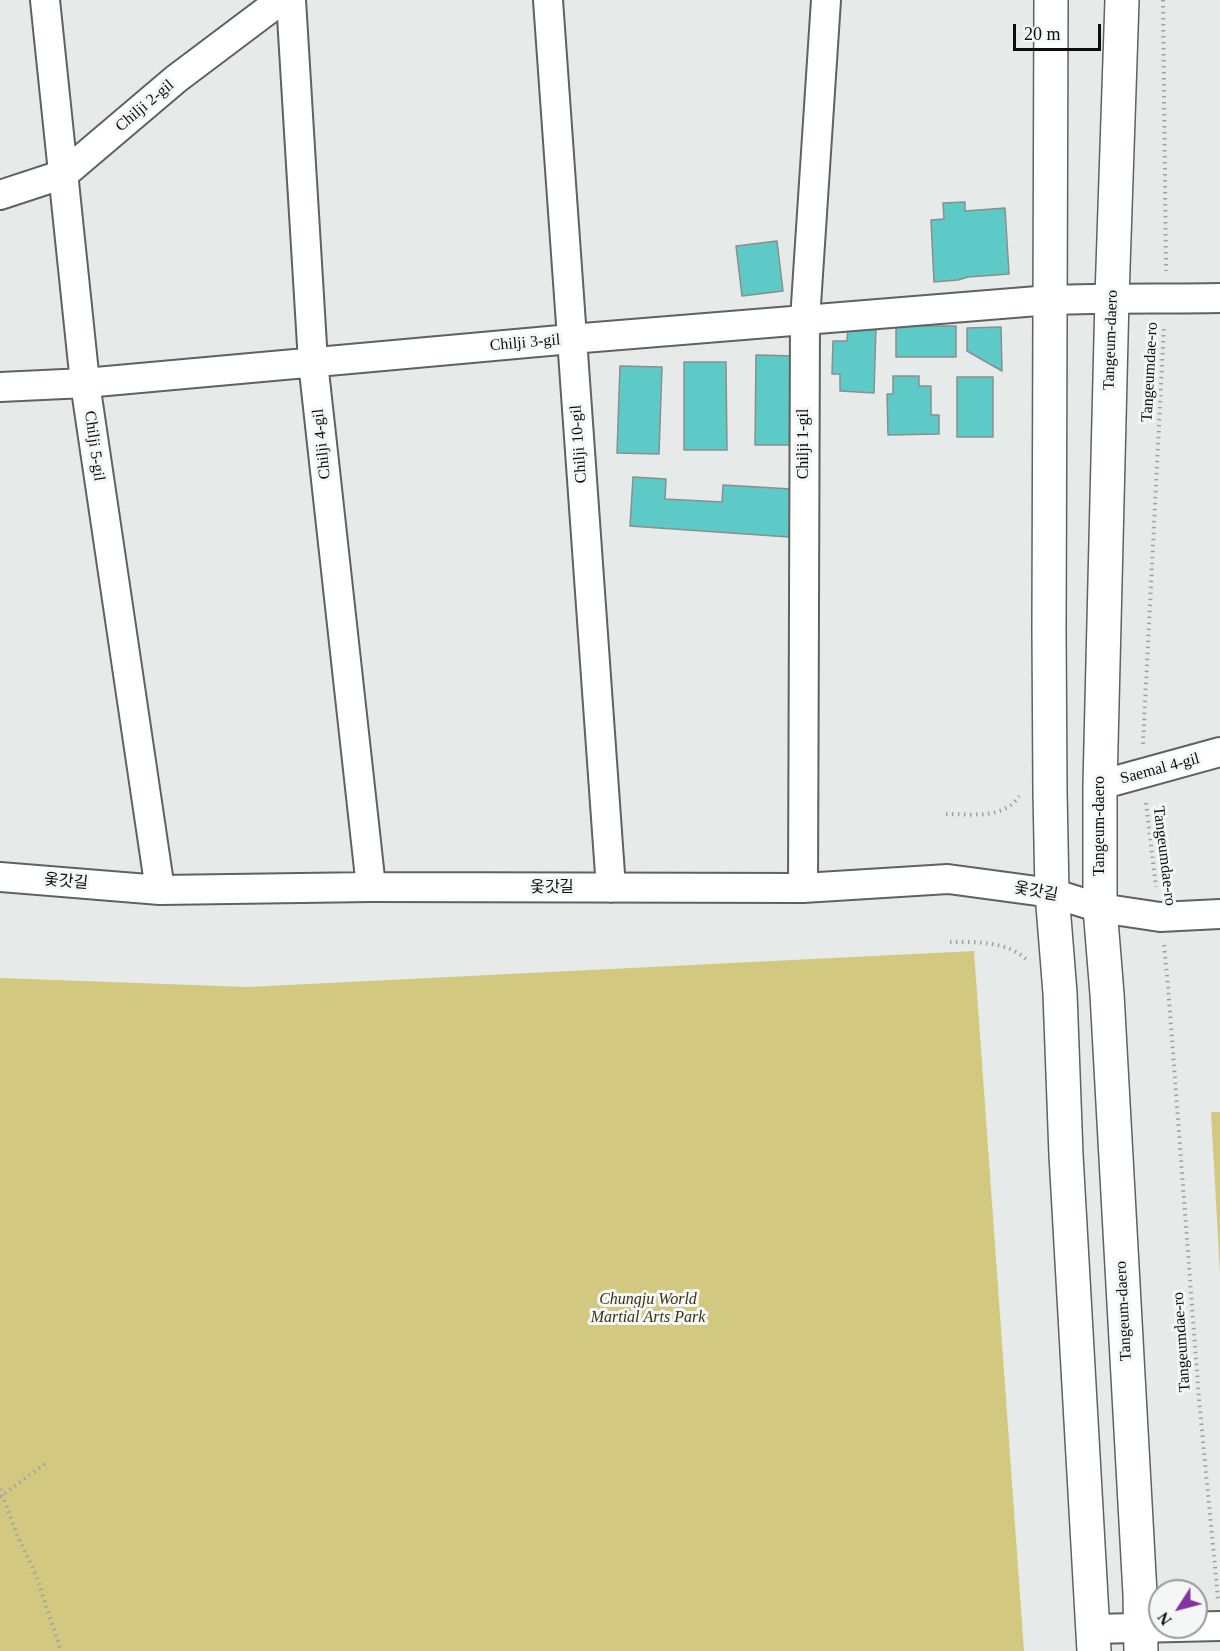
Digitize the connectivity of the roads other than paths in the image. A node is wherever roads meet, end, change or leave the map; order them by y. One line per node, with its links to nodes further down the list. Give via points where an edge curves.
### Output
1 (45, 0): 8 (street, Chilji 5-gil)
2 (281, 0): 8 (street, Chilji 2-gil, via 177,79)
3 (291, 0): 15 (street, Chilji 4-gil)
4 (548, 0): 14 (street, Chilji 10-gil)
5 (826, 0): 13 (street, Chilji 1-gil)
6 (1051, 0): 12 (main road)
7 (1122, 0): 10 (main road, Tangeum-daero)
8 (64, 174): 9 (street, Chilji 2-gil); 16 (street, Chilji 5-gil)
9 (0, 195)
10 (1112, 297): 11 (street, Chilji 3-gil); 12 (street, Chilji 3-gil); 19 (main road, Tangeum-daero)
11 (1220, 298)
12 (1050, 300): 13 (street, Chilji 3-gil); 25 (main road)
13 (805, 320): 14 (street, Chilji 3-gil); 23 (street, Chilji 1-gil)
14 (571, 339): 15 (street, Chilji 3-gil); 22 (street, Chilji 10-gil)
15 (313, 362): 16 (street, Chilji 3-gil); 21 (street, Chilji 4-gil)
16 (85, 383): 17 (street, Chilji 3-gil); 24 (street, Chilji 5-gil)
17 (0, 387)
18 (1220, 752): 19 (street, Saemal 4-gil)
19 (1100, 786): 26 (main road, Tangeum-daero)
20 (0, 877): 24 (street, 옻갓길)
21 (371, 887): 22 (street, 옻갓길); 24 (street, 옻갓길)
22 (611, 888): 23 (street, 옻갓길)
23 (804, 888): 25 (street, 옻갓길, via 948,879)
24 (160, 890)
25 (1052, 893): 26 (street, 옻갓길); 29 (main road)
26 (1100, 908): 27 (street, 옻갓길, via 1160,917); 30 (main road, Tangeum-daero)
27 (1220, 914)
28 (1220, 1626): 30 (street)
29 (1094, 1640): 30 (street)
30 (1141, 1640)

